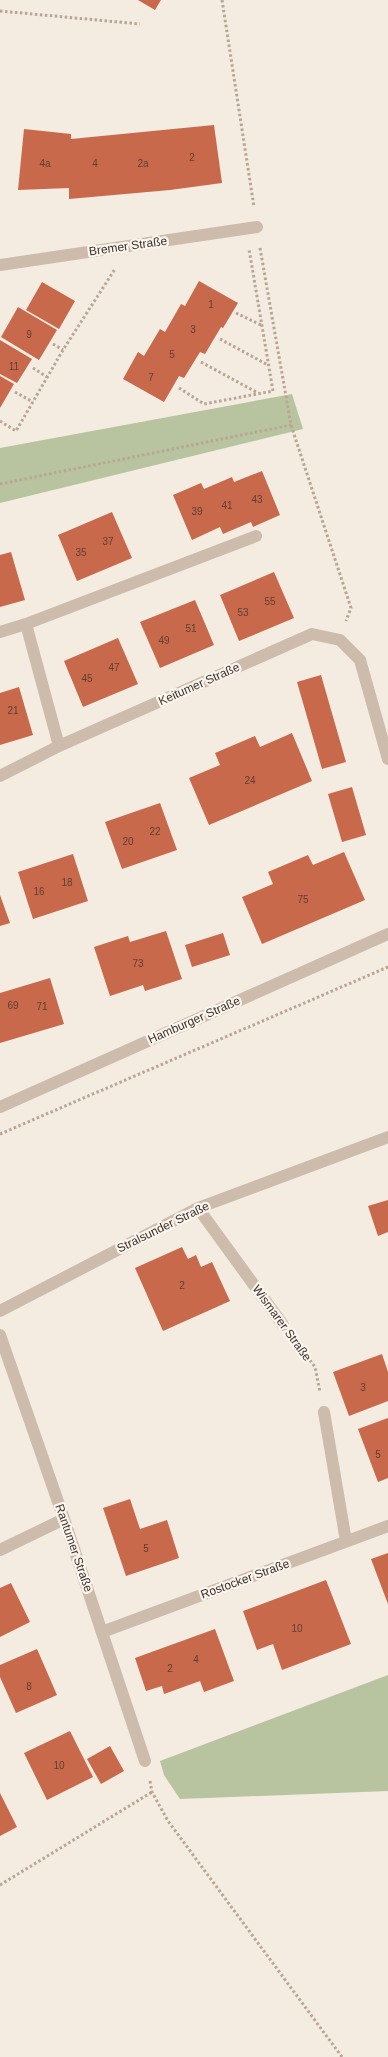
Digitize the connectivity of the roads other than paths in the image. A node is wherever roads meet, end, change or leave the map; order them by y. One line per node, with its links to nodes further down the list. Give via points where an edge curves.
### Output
1 (251, 228): 2 (street, Bremer Straße)
2 (0, 265)
3 (256, 536): 4 (street)
4 (26, 624): 5 (street); 6 (street)
5 (0, 632)
6 (59, 746): 7 (street, Keitumer Straße, via 312,634 340,640 360,660); 8 (street, Keitumer Straße)
7 (388, 759)
8 (0, 776)
9 (388, 934): 10 (street, Hamburger Straße)
10 (0, 1107)
11 (388, 1137): 12 (street, Stralsunder Straße)
12 (198, 1208): 13 (street, Stralsunder Straße); 14 (street, Wismarer Straße)
13 (0, 1311)
14 (284, 1325)
15 (0, 1335): 17 (street, Rantumer Straße)
16 (324, 1412): 19 (street)
17 (64, 1519): 20 (street); 21 (street, Rantumer Straße)
18 (388, 1526): 19 (street, Rostocker Straße)
19 (346, 1541): 21 (street, Rostocker Straße)
20 (0, 1550)
21 (102, 1632): 22 (street, Rantumer Straße)
22 (145, 1761)

